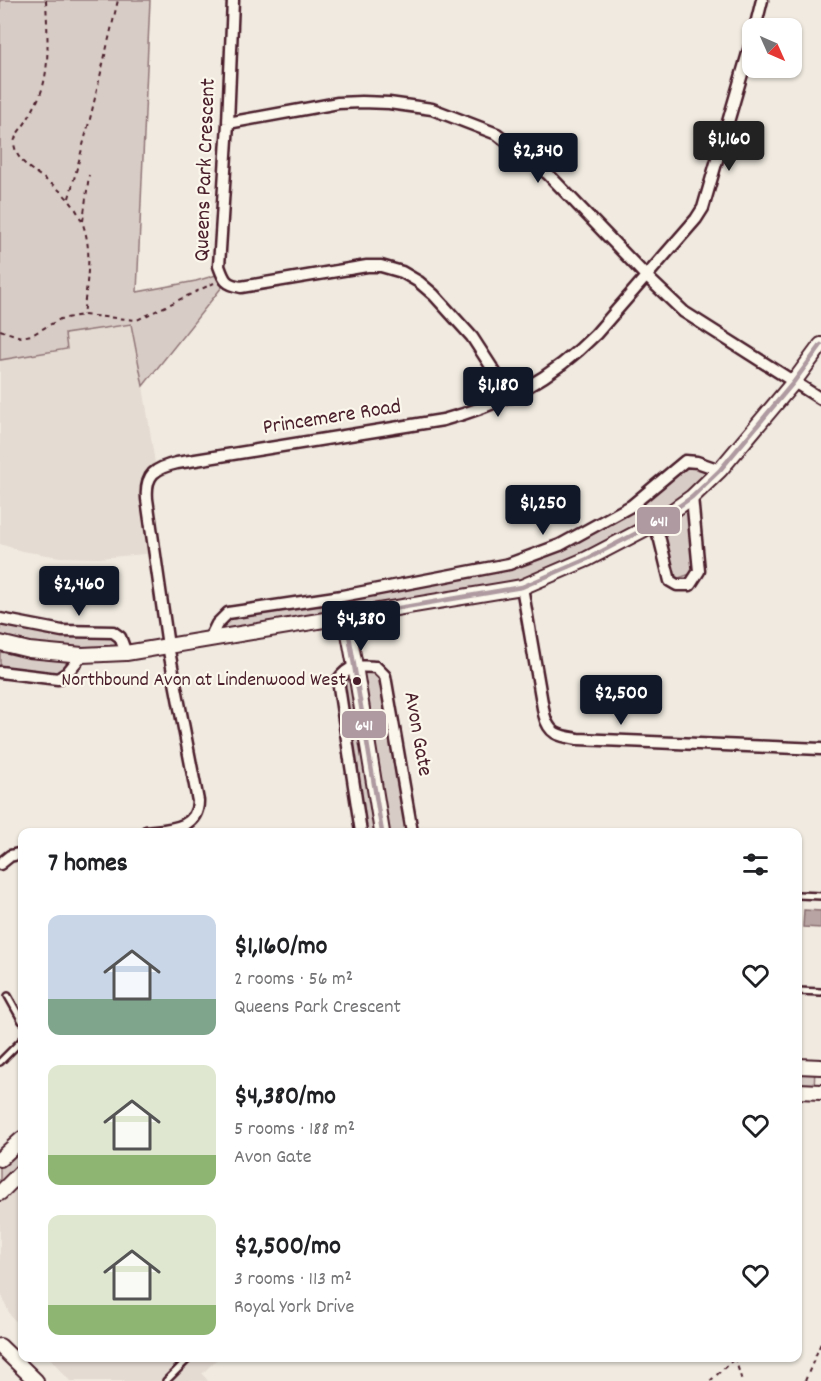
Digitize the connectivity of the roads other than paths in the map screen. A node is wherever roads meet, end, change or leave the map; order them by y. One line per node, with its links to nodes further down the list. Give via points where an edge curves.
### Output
1 (233, 0): 5 (street, Queens Park Crescent)
2 (762, 0): 3 (street)
3 (758, 18)
4 (742, 74): 6 (street, via 703,208)
5 (228, 123): 6 (street, via 338,103 389,103 432,109 497,134 548,174); 9 (street, Queens Park Crescent, via 219,266 223,279 241,287 367,266 402,272 419,282 459,321)
6 (646, 276): 8 (street, via 684,312); 9 (street, Princemere Road, via 579,351)
7 (821, 345): 8 (street)
8 (793, 383): 10 (street); 11 (street)
9 (511, 397): 19 (street, Princemere Road, via 443,420 165,465 156,470 146,489)
10 (821, 399)
11 (720, 470): 12 (street); 17 (street, via 685,461 631,506 560,545 510,564 228,613)
12 (692, 497): 13 (street); 13 (street, via 699,571 690,585 670,581)
13 (654, 524): 14 (street)
14 (522, 587): 15 (street); 24 (street, via 546,724 560,736)
15 (346, 617): 17 (street); 22 (street)
16 (0, 619): 20 (street, via 62,631 113,632 120,637)
17 (208, 640): 19 (street)
18 (0, 643): 21 (street)
19 (168, 646): 20 (street); 25 (street, via 198,801 194,818 186,825)
20 (126, 653): 21 (street)
21 (82, 655): 23 (street, via 58,679)
22 (356, 666): 26 (street, via 338,680); 27 (street); 28 (street, Avon Gate, via 376,667 386,676)
23 (0, 672)
24 (821, 749)
25 (169, 828)
26 (360, 828)
27 (381, 828)
28 (411, 828)
29 (18, 854): 30 (street)
30 (0, 864)
31 (802, 895): 32 (lane)
32 (821, 896)
33 (802, 991): 34 (lane)
34 (821, 992)
35 (9, 996): 36 (lane)
36 (18, 1013)
37 (18, 1044): 38 (lane)
38 (0, 1062)
39 (802, 1066): 40 (street)
40 (821, 1067)
41 (802, 1091): 42 (street)
42 (821, 1092)
43 (18, 1142): 44 (street)
44 (0, 1159)
45 (18, 1175): 46 (street)
46 (0, 1193)
47 (0, 1346): 49 (street)
48 (185, 1362): 50 (lane)
49 (36, 1381)
50 (166, 1381)

